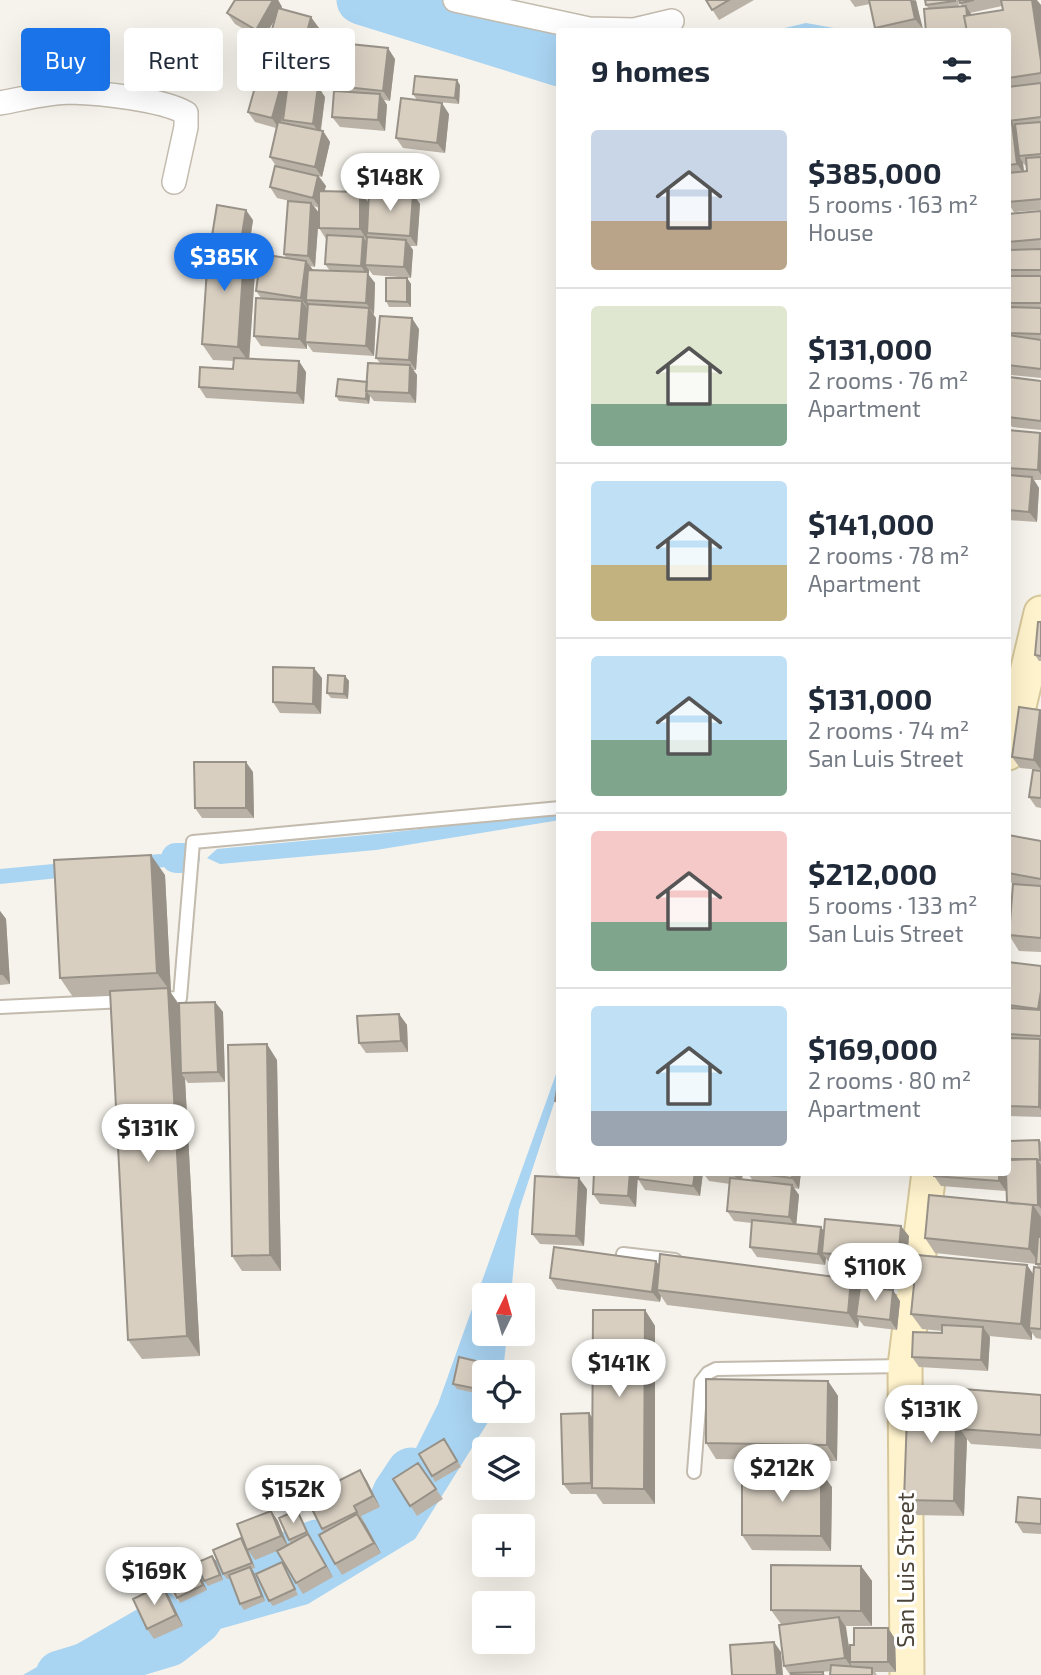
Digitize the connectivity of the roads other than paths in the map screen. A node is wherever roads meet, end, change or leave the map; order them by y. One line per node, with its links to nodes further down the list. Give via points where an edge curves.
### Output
1 (455, 0): 3 (street)
2 (672, 21): 4 (street)
3 (584, 28)
4 (642, 28)
5 (0, 103): 6 (street, via 70,92 175,107 186,113 186,127)
6 (174, 182)
7 (1041, 613): 8 (street)
8 (1011, 740)
9 (556, 808): 10 (lane, via 193,842 180,998)
10 (0, 1007)
11 (928, 1176): 15 (street, San Luis Street)
12 (623, 1254): 13 (lane)
13 (691, 1262)
14 (826, 1279): 15 (lane)
15 (914, 1290): 16 (street, San Luis Street)
16 (905, 1366): 17 (lane, via 716,1369 708,1373 701,1382); 18 (street, San Luis Street)
17 (694, 1472)
18 (907, 1675)

